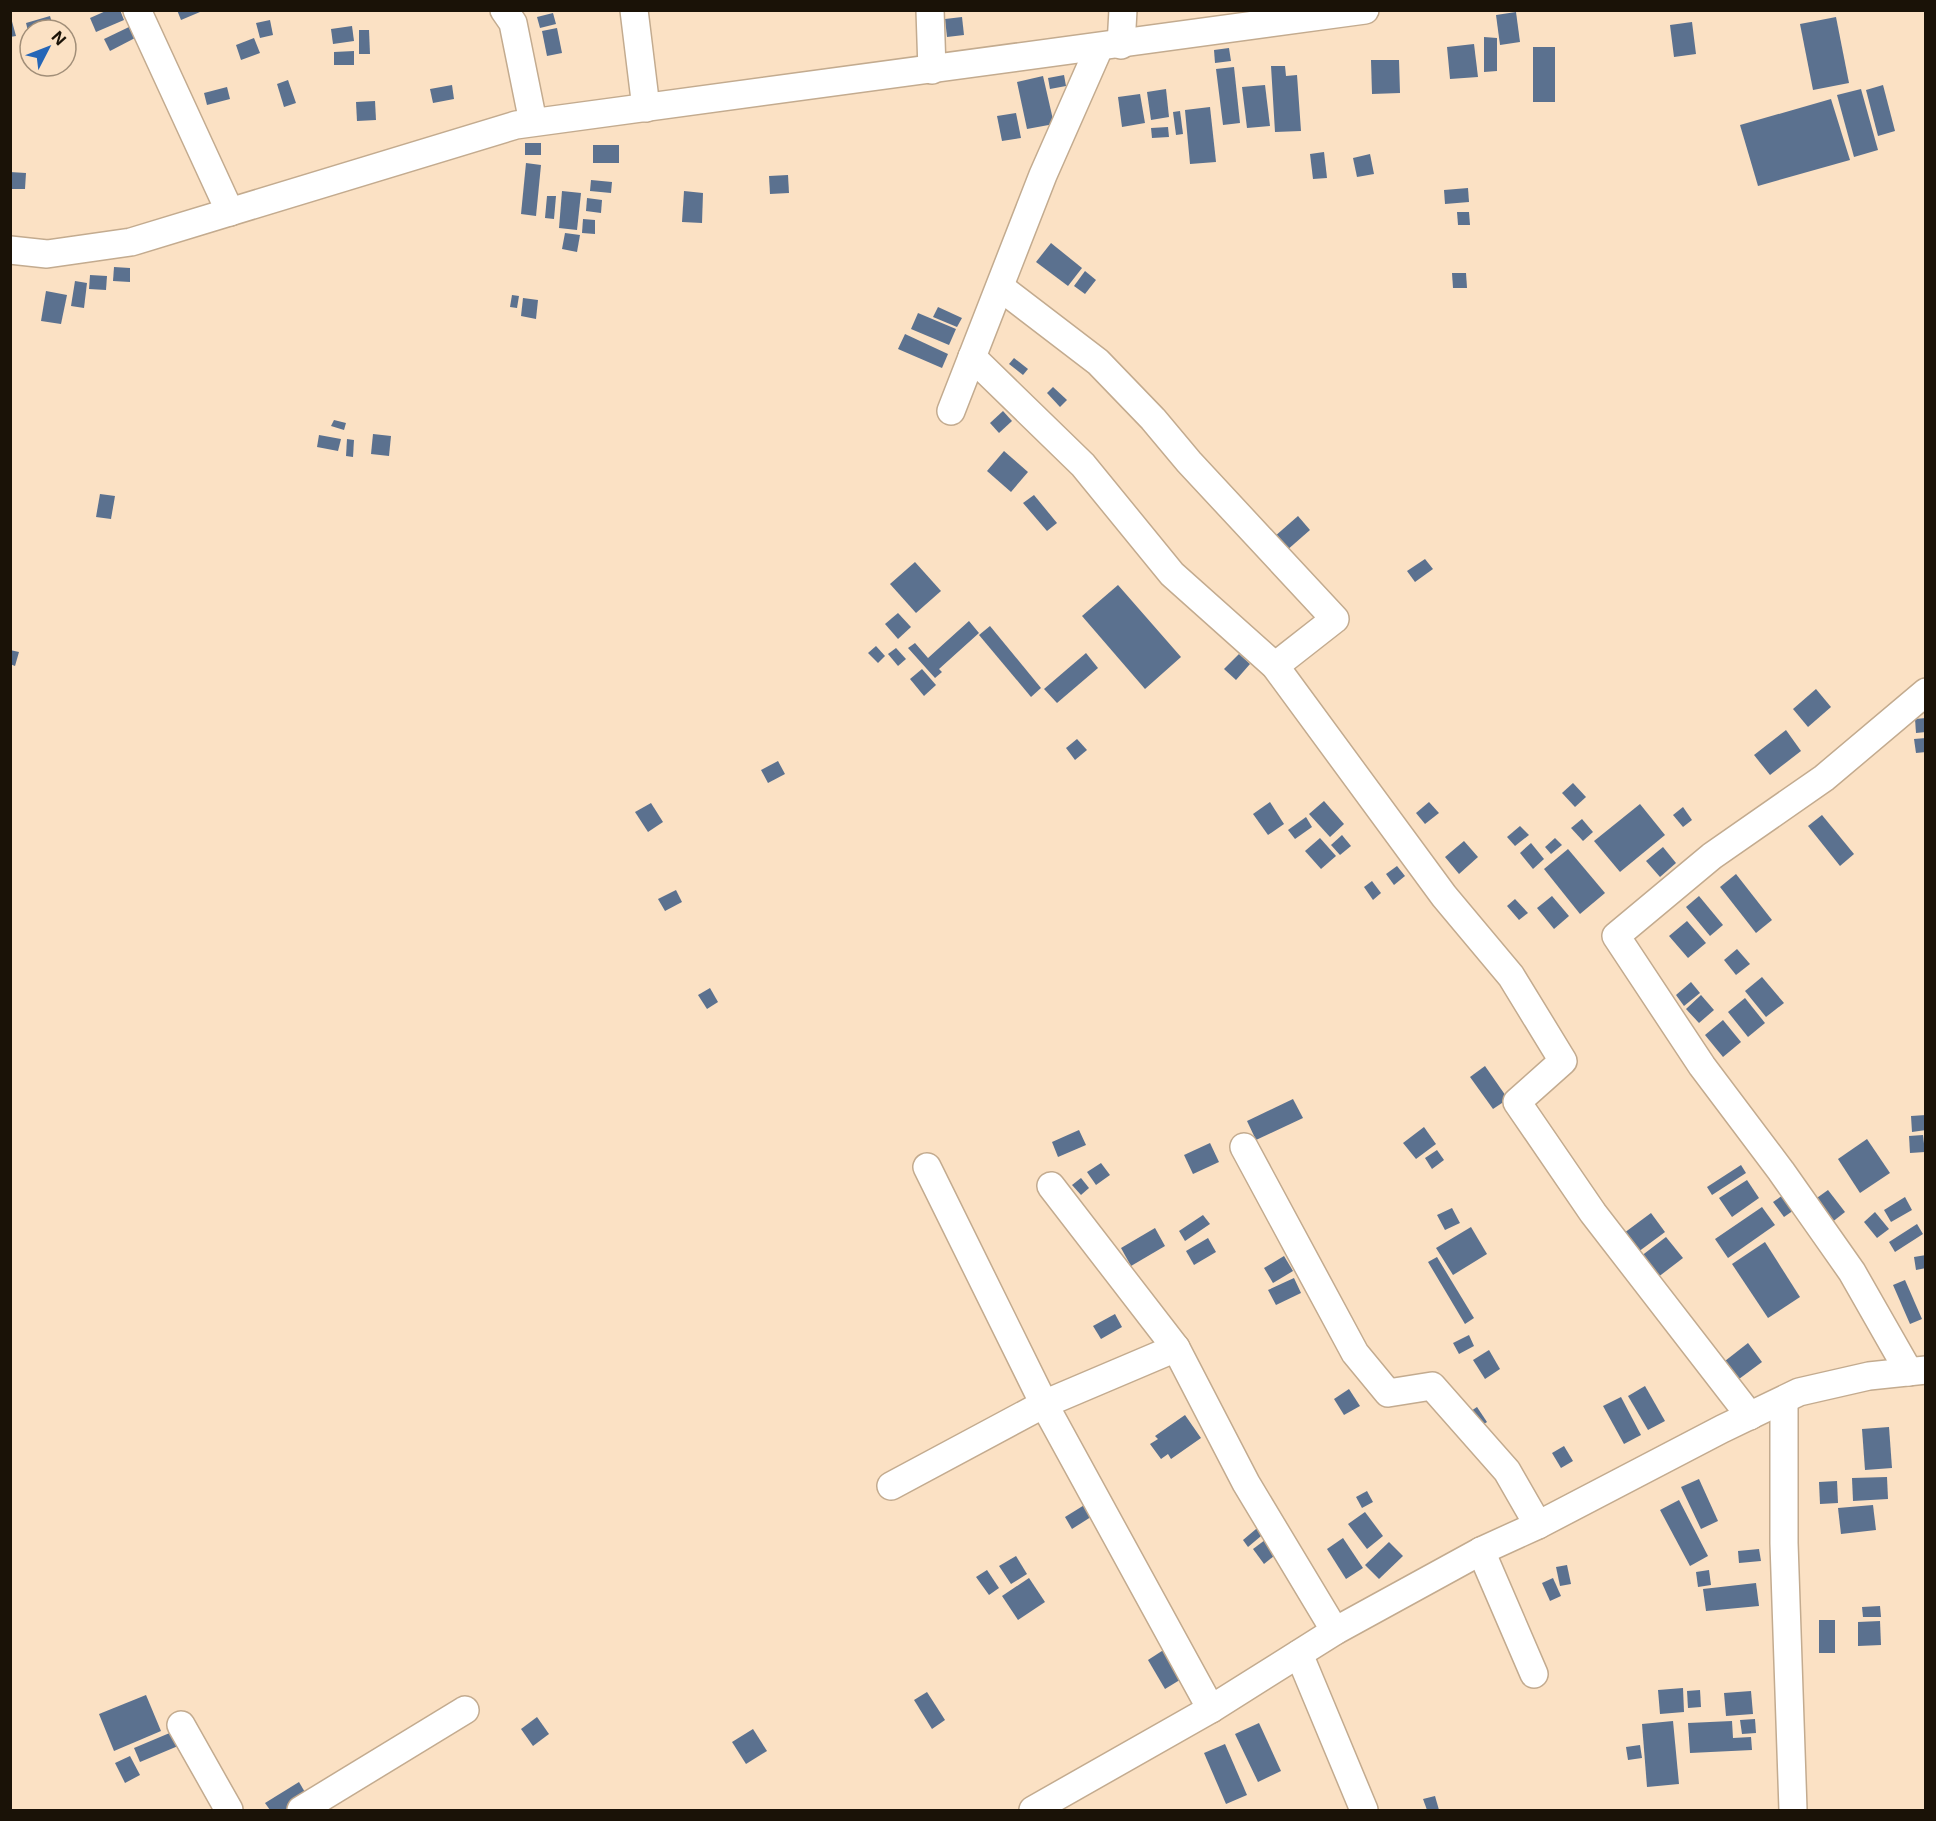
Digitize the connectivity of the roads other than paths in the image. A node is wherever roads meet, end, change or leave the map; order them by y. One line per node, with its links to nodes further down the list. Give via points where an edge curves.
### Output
1 (136, 10): 11 (street)
2 (504, 10): 10 (street, via 513,23)
3 (634, 10): 9 (street)
4 (930, 10): 8 (street)
5 (1123, 10): 7 (street)
6 (1365, 10): 7 (street)
7 (1110, 46): 8 (street); 13 (street, via 1043,176)
8 (932, 70): 9 (street)
9 (646, 108): 10 (street)
10 (533, 122): 11 (street)
11 (230, 212): 12 (street, via 131,242 47,254)
12 (10, 250)
13 (1000, 287): 14 (street); 16 (street, via 1098,362 1335,619)
14 (972, 357): 15 (street); 16 (street, via 1083,465 1172,574)
15 (951, 411)
16 (1275, 666): 25 (street, via 1444,896 1511,976 1563,1061 1517,1102 1593,1213)
17 (1926, 692): 22 (street, via 1824,778 1712,856 1616,936 1702,1066 1781,1171)
18 (1244, 1147): 27 (street, via 1354,1353 1388,1393 1432,1386 1507,1471)
19 (927, 1167): 24 (street)
20 (1051, 1186): 21 (street)
21 (1176, 1348): 24 (street); 29 (street, via 1246,1484)
22 (1917, 1371): 23 (street, via 1869,1376 1799,1392)
23 (1784, 1400): 25 (street); 39 (street, via 1784,1543)
24 (1044, 1404): 26 (street); 32 (street)
25 (1750, 1416): 27 (street)
26 (891, 1486)
27 (1538, 1525): 28 (street)
28 (1481, 1551): 29 (street); 31 (street)
29 (1335, 1631): 30 (street)
30 (1299, 1654): 32 (street); 38 (street)
31 (1534, 1674)
32 (1211, 1708): 37 (street)
33 (465, 1710): 36 (street)
34 (182, 1725): 35 (street)
35 (229, 1810)
36 (301, 1810)
37 (1033, 1810)
38 (1364, 1810)
39 (1793, 1810)

